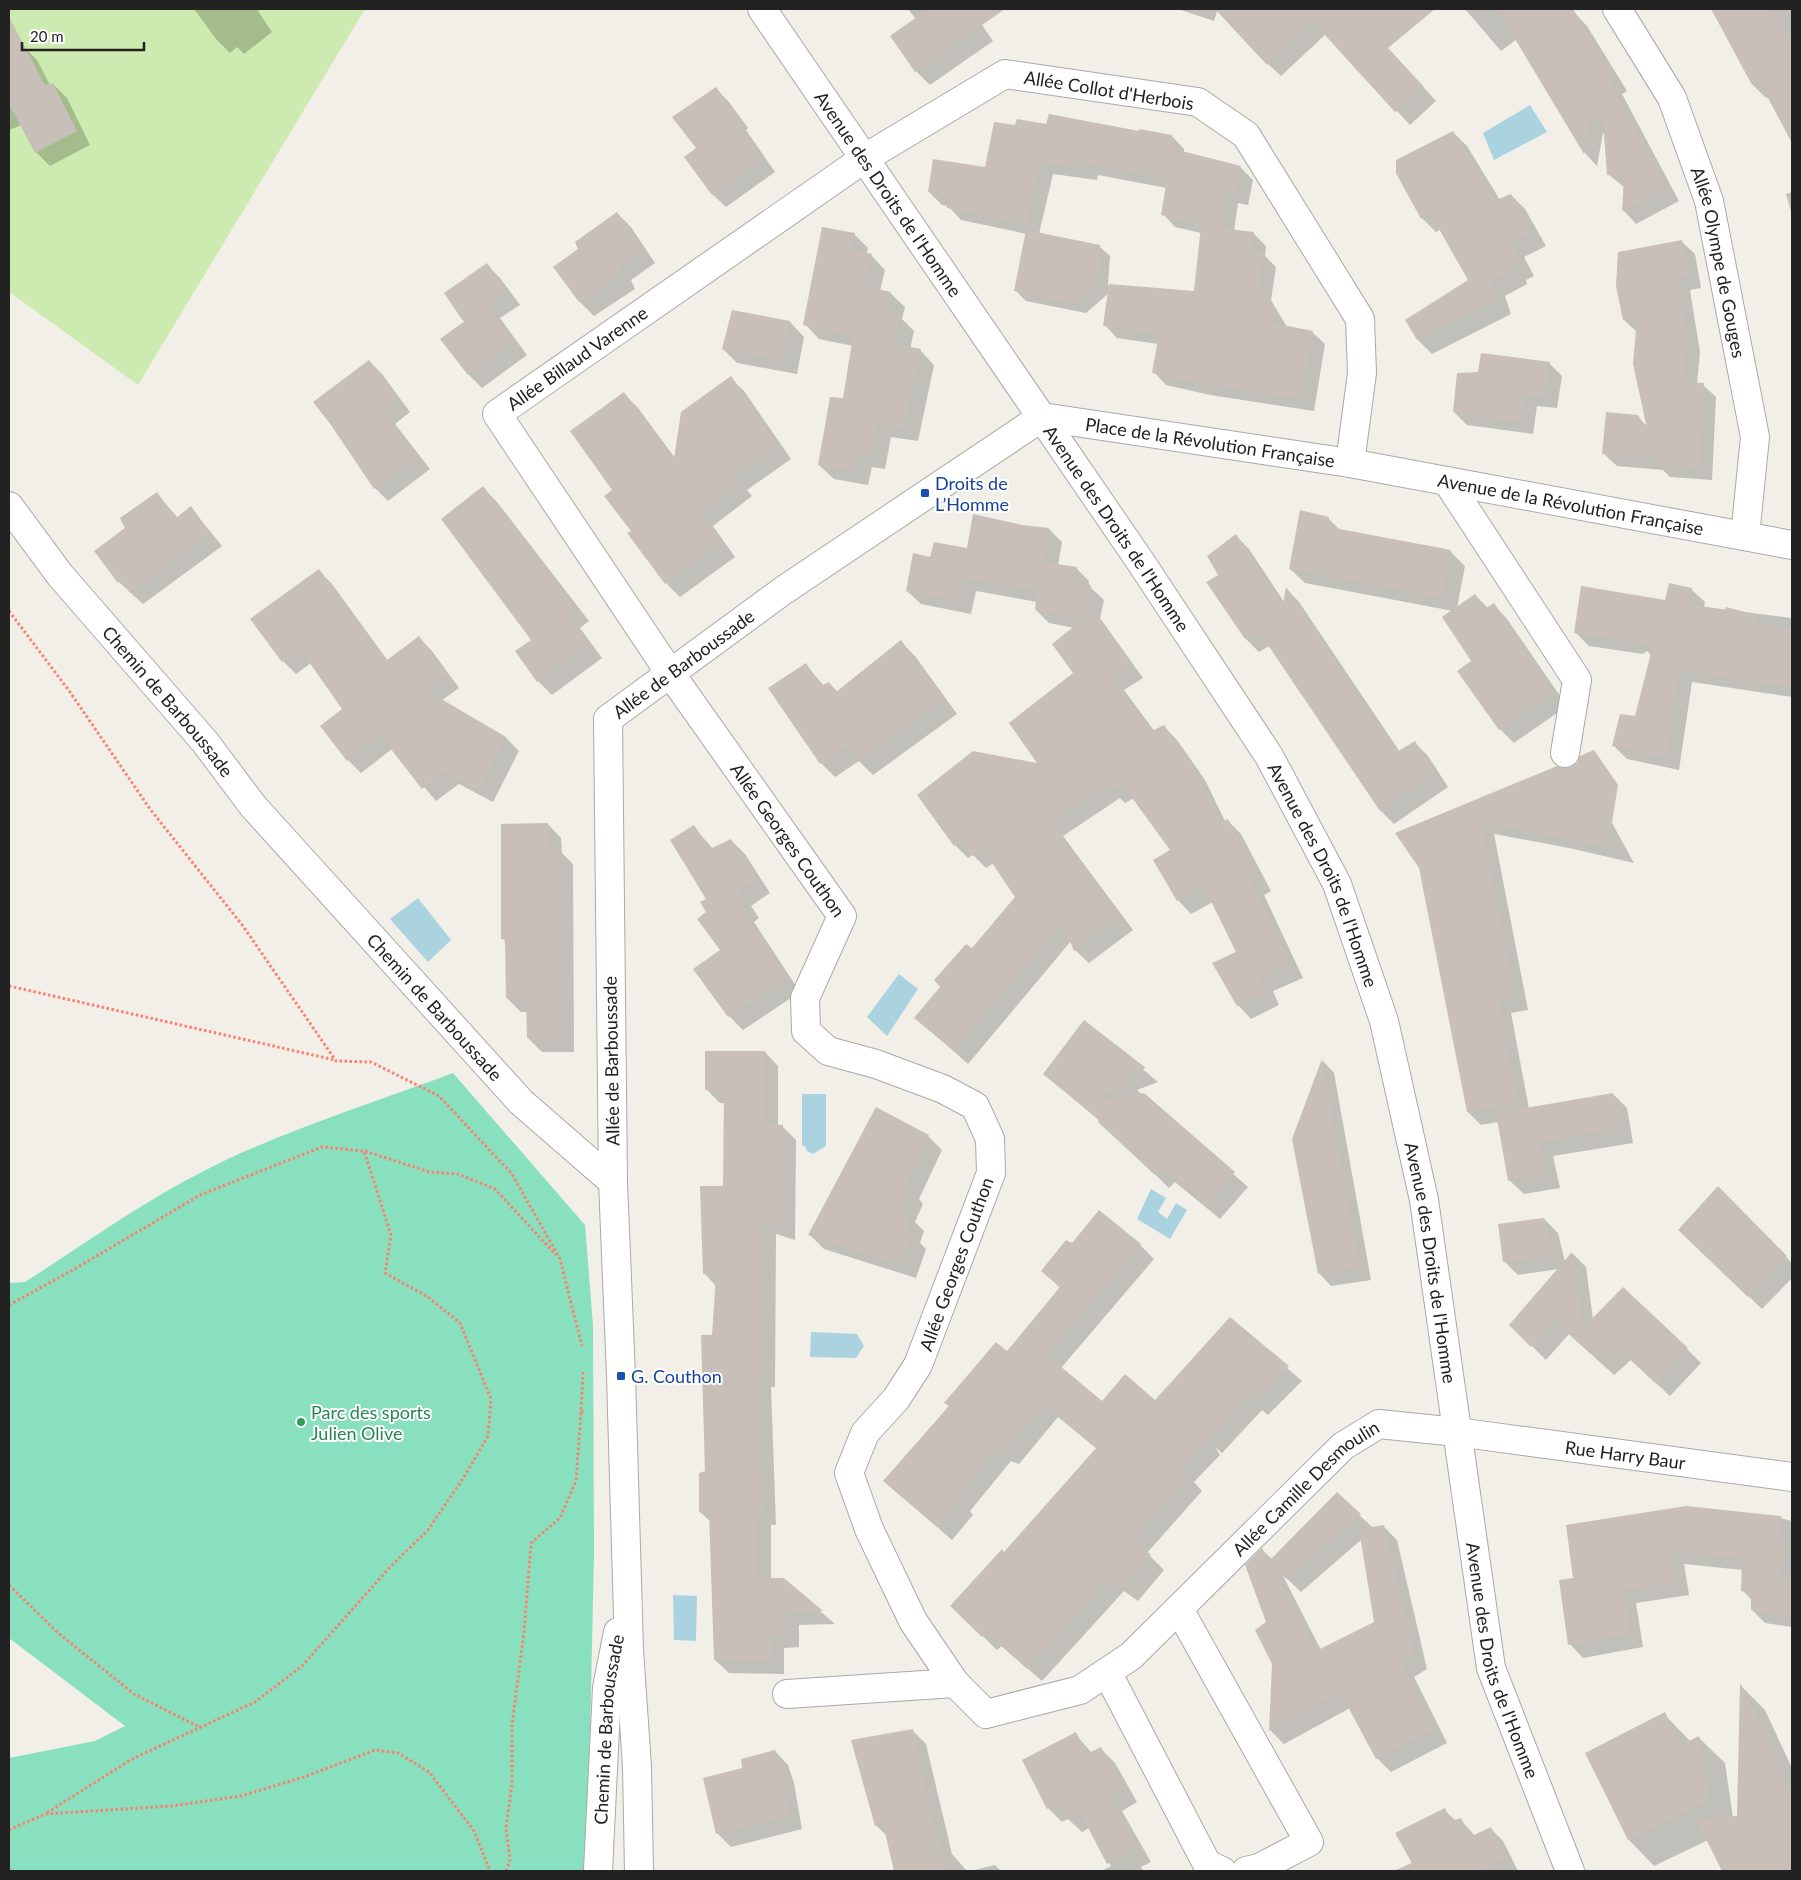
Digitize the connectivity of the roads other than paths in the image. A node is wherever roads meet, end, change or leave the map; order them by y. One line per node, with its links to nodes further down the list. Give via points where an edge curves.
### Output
1 (762, 9): 3 (street, Avenue des Droits de l'Homme)
2 (1617, 9): 8 (street, Allée Olympe de Gouges, via 1672,98 1709,201 1755,437)
3 (864, 158): 4 (street, Avenue des Droits de l'Homme); 5 (street, Allée Collot d'Herbois, via 1005,74 1198,102 1246,135 1360,318 1362,373); 10 (street, Allée Billaud Varenne, via 497,414)
4 (1042, 416): 5 (street, Place de la Révolution Française); 10 (street, Allée de Barboussade, via 784,590); 13 (street, Avenue des Droits de l'Homme, via 1268,756 1337,884 1384,1021 1424,1200)
5 (1350, 463): 6 (street, Avenue de la Révolution Française)
6 (1447, 481): 8 (street, Avenue de la Révolution Française); 11 (street, via 1577,680)
7 (9, 506): 12 (street, Chemin de Barboussade, via 60,574 205,742 253,806 520,1102)
8 (1745, 536): 9 (street, Avenue de la Révolution Française)
9 (1792, 545)
10 (670, 673): 12 (street, Allée de Barboussade, via 608,720); 18 (street, Allée Georges Couthon, via 842,916 805,998 806,1031 828,1051 943,1088 975,1106 990,1139 991,1174 918,1365 896,1399 864,1433 850,1473 869,1529 913,1621)
11 (1565, 753)
12 (612, 1182): 15 (street, Chemin de Barboussade)
13 (1457, 1432): 14 (street, Rue Harry Baur); 16 (street, Allée Camille Desmoulin, via 1379,1424 1344,1446); 25 (street, Avenue des Droits de l'Homme, via 1491,1668)
14 (1792, 1477)
15 (627, 1589): 21 (street, Chemin de Barboussade, via 607,1688); 22 (street, Chemin de Barboussade)
16 (1179, 1609): 17 (street, Allée Camille Desmoulin, via 1131,1656); 24 (street, via 1309,1842 1259,1868)
17 (1107, 1672): 20 (street, Allée Camille Desmoulin, via 1080,1690); 23 (street, via 1207,1864)
18 (955, 1683): 19 (street); 20 (street, Allée Georges Couthon)
19 (787, 1694)
20 (986, 1714)
21 (598, 1871)
22 (639, 1871)
23 (1222, 1871)
24 (1246, 1871)
25 (1570, 1871)

